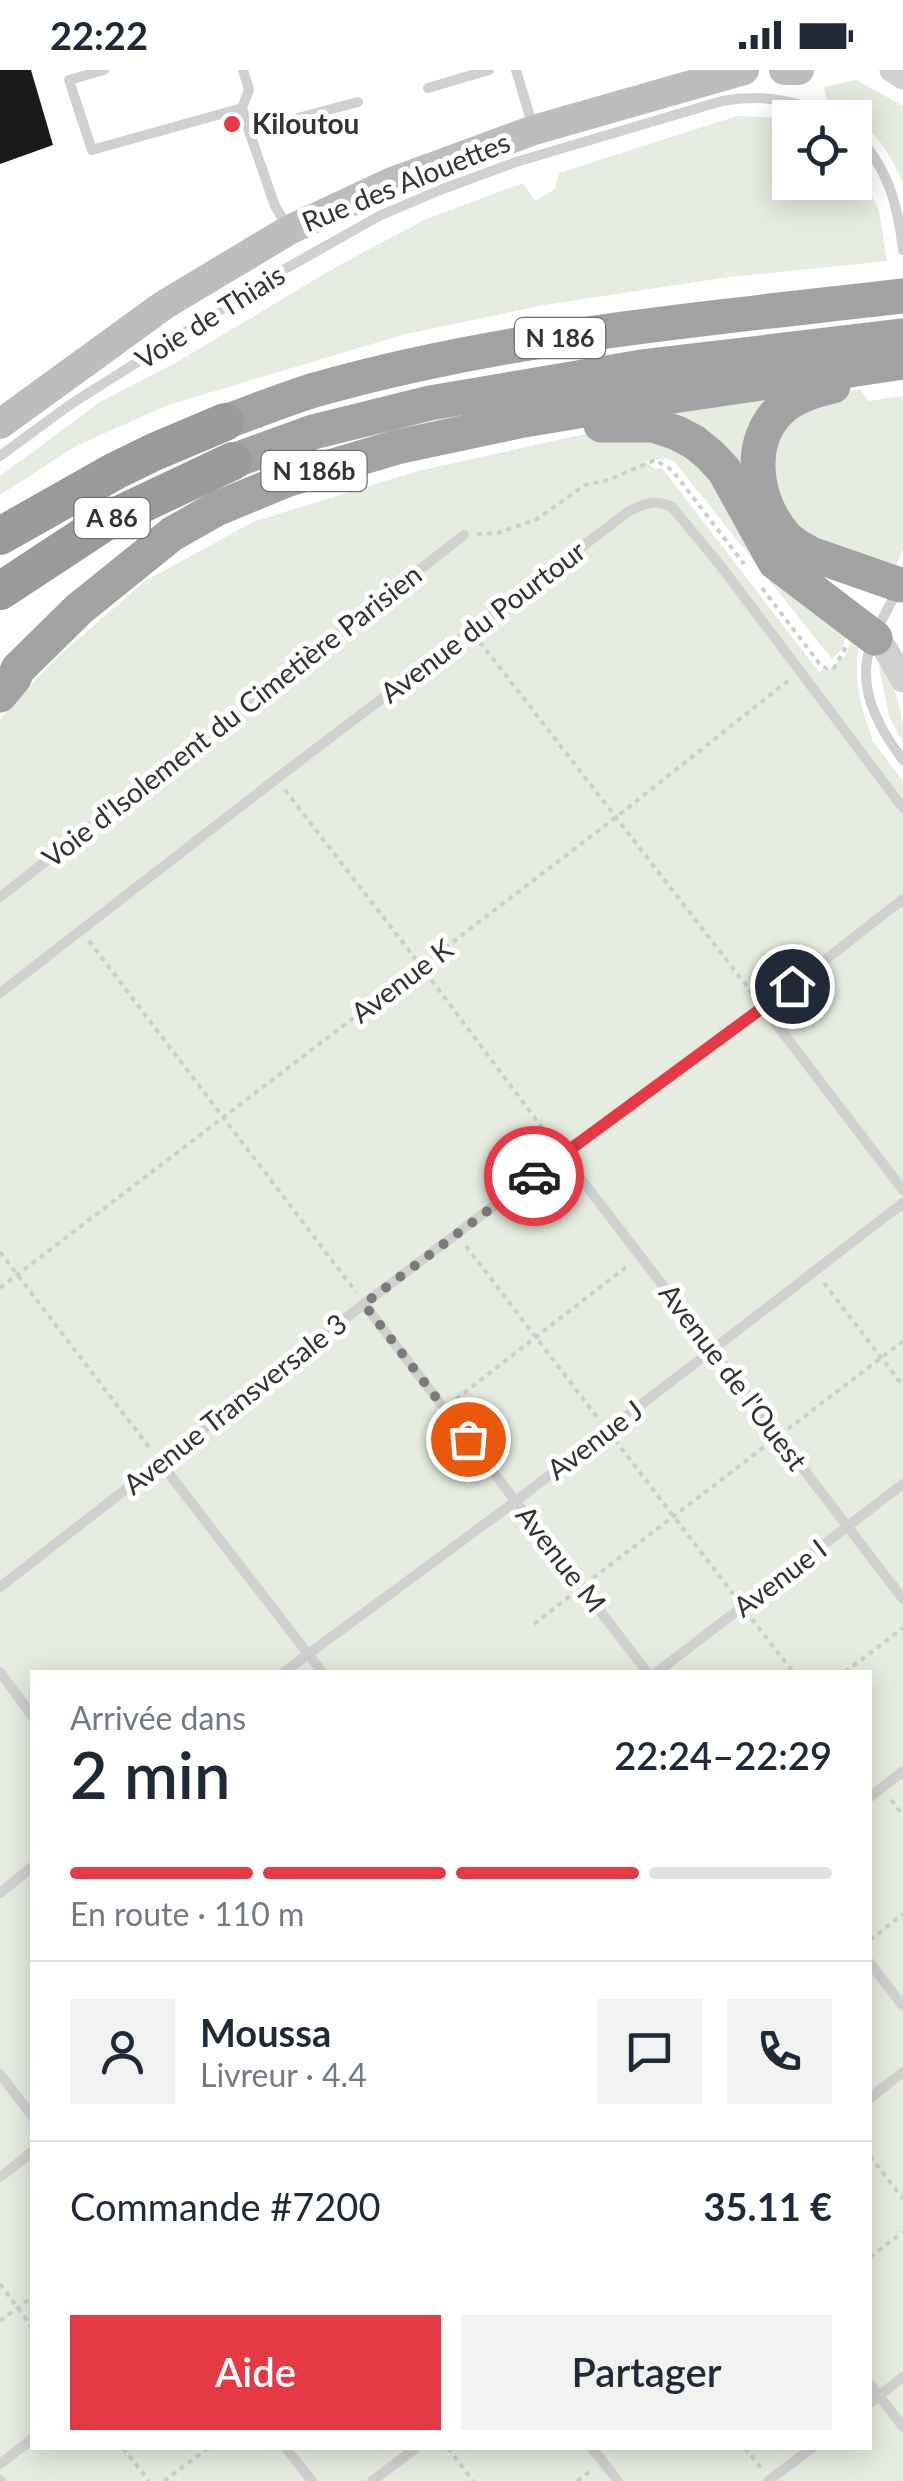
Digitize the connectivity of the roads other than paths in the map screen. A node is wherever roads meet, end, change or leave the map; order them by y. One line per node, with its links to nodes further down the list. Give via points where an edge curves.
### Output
1 (104, 70): 13 (lane, via 70,80 92,150)
2 (243, 70): 13 (lane, via 249,90)
3 (488, 70): 10 (lane)
4 (516, 70): 14 (lane)
5 (744, 70): 14 (main road, Rue des Alouettes)
6 (784, 70): 7 (main road)
7 (800, 70)
8 (892, 70): 9 (street)
9 (903, 77)
10 (428, 88)
11 (779, 100): 23 (lane, Voie de Thiais, via 740,98 560,148 408,203 286,269)
12 (358, 102): 15 (lane)
13 (242, 108): 15 (lane)
14 (534, 130): 17 (main road, Rue des Alouettes, via 392,182)
15 (248, 131): 17 (lane)
16 (872, 152): 18 (lane, via 889,183)
17 (289, 230): 24 (main road, Rue des Alouettes, via 164,304)
18 (901, 234): 19 (lane)
19 (903, 250)
20 (903, 296): 26 (highway, N 186, via 463,355 314,390)
21 (903, 336): 28 (highway, N 186, via 642,367 449,399 313,432)
22 (887, 364): 25 (highway, N 186b); 31 (highway, via 784,406 760,442 758,479 775,522 798,547)
23 (72, 404): 24 (lane); 27 (lane, Voie de Thiais)
24 (5, 417)
25 (524, 420): 33 (highway, via 546,431 652,425 694,442 724,470 774,562); 35 (highway, N 186b, via 342,462 216,508 172,534 80,609)
26 (226, 422): 30 (highway, A 86, via 115,471)
27 (0, 456)
28 (233, 461): 32 (highway, A 86, via 108,520)
29 (464, 535): 38 (lane, Voie d'Isolement du Cimetière Parisien)
30 (0, 536)
31 (902, 583): 33 (lane)
32 (0, 591)
33 (863, 635): 34 (street, via 886,650); 36 (lane, via 870,699)
34 (903, 680)
35 (6, 681)
36 (903, 760)
37 (903, 808): 40 (lane, Avenue du Pourtour, via 720,564 672,507 647,502)
38 (0, 897)
39 (903, 899): 41 (lane, Avenue Transversale 3)
40 (0, 993)
41 (764, 1008): 42 (lane, Avenue Transversale 3); 43 (lane)
42 (562, 1154): 45 (lane, Avenue Transversale 3); 46 (lane, Avenue de l'Ouest)
43 (903, 1190)
44 (903, 1203): 46 (lane, Avenue J)
45 (364, 1304): 47 (lane, Avenue Transversale 3); 49 (lane, Avenue M)
46 (712, 1350): 49 (lane, Avenue J); 50 (lane, Avenue de l'Ouest)
47 (160, 1462): 51 (lane, Avenue Transversale 3); 53 (lane)
48 (903, 1484): 50 (lane, Avenue I)
49 (516, 1501): 53 (lane, Avenue J); 56 (lane, Avenue M)
50 (848, 1527): 52 (lane, Avenue de l'Ouest); 57 (lane, Avenue I)
51 (0, 1587)
52 (903, 1599)
53 (308, 1654): 54 (lane, Avenue J); 55 (lane)
54 (287, 1670)
55 (320, 1670)
56 (646, 1670)
57 (660, 1670)
58 (0, 1672): 59 (lane)
59 (30, 1713)
60 (903, 1772): 61 (lane)
61 (872, 1795)
62 (30, 1870): 63 (lane)
63 (0, 1893)
64 (872, 1966): 65 (lane)
65 (903, 2006)
66 (903, 2072): 68 (lane)
67 (0, 2074): 69 (lane)
68 (872, 2096)
69 (30, 2113)
70 (30, 2154): 71 (lane)
71 (0, 2178)
72 (903, 2377): 73 (lane)
73 (874, 2399): 74 (lane)
74 (903, 2427)
75 (30, 2441): 80 (lane)
76 (288, 2450): 82 (lane)
77 (413, 2450): 83 (lane)
78 (594, 2450): 84 (lane)
79 (809, 2450): 81 (lane)
80 (0, 2464)
81 (769, 2480)
82 (312, 2481)
83 (372, 2481)
84 (618, 2481)

